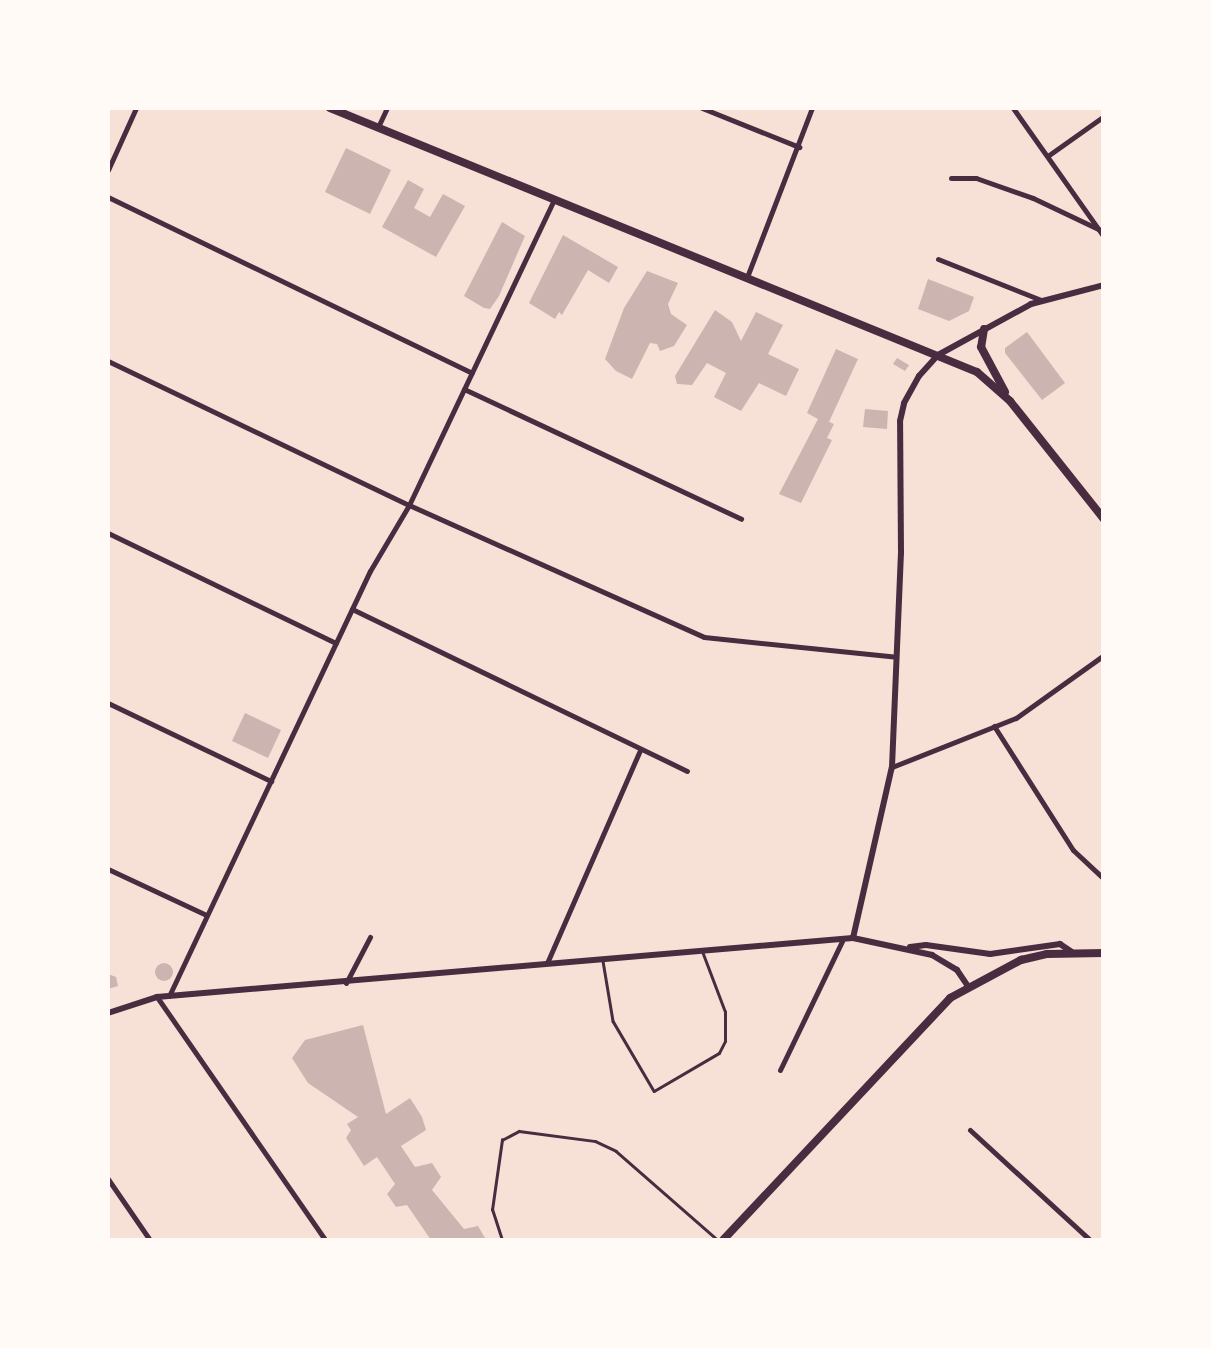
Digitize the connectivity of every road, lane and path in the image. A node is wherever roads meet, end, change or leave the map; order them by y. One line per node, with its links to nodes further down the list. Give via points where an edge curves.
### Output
1 (136, 108): 11 (street)
2 (330, 108): 8 (main road)
3 (386, 108): 8 (street)
4 (702, 108): 9 (street)
5 (812, 108): 9 (street)
6 (1014, 108): 10 (street)
7 (1104, 116): 10 (street)
8 (378, 127): 14 (main road)
9 (799, 147): 17 (street)
10 (1049, 155): 15 (street)
11 (108, 170)
12 (951, 178): 15 (street, via 976,178)
13 (108, 197): 23 (street)
14 (554, 198): 17 (main road); 23 (street)
15 (1102, 233)
16 (938, 259): 19 (street)
17 (747, 277): 21 (main road)
18 (1104, 286): 19 (street)
19 (1041, 300): 20 (street)
20 (984, 329): 21 (street); 25 (main road, via 980,347)
21 (938, 355): 25 (main road, via 976,372); 33 (street, via 910,390 900,421)
22 (108, 361): 26 (street)
23 (472, 373): 24 (street)
24 (464, 389): 26 (street); 28 (street)
25 (1010, 400): 27 (main road)
26 (409, 505): 30 (street); 33 (street, via 704,637)
27 (1104, 519)
28 (741, 520)
29 (108, 533): 31 (street)
30 (352, 608): 31 (street); 36 (street)
31 (336, 643): 39 (street)
32 (1104, 654): 35 (street, via 1016,718)
33 (896, 658): 37 (street)
34 (108, 704): 39 (street)
35 (994, 726): 37 (street); 41 (street, via 1073,850)
36 (640, 750): 38 (street); 51 (street)
37 (892, 767): 44 (street)
38 (687, 771)
39 (270, 782): 42 (street)
40 (108, 869): 42 (street)
41 (1104, 879)
42 (206, 915): 54 (street)
43 (370, 938): 52 (street)
44 (852, 938): 45 (street); 46 (street)
45 (842, 941): 47 (street); 57 (street)
46 (908, 947): 48 (street, via 990,954 1060,944); 53 (street, via 946,961)
47 (703, 952): 50 (street); 50 (lane, via 725,1012 725,1041 718,1053 654,1091 613,1021)
48 (1072, 952): 49 (main road); 53 (main road, via 1021,960)
49 (1104, 953)
50 (602, 961): 51 (street)
51 (547, 963): 52 (street)
52 (346, 984): 54 (street)
53 (967, 985): 63 (main road, via 934,1012)
54 (169, 996): 55 (street)
55 (157, 997): 56 (street); 61 (street)
56 (108, 1013)
57 (780, 1070)
58 (970, 1130): 64 (street)
59 (108, 1180): 60 (street)
60 (150, 1240)
61 (325, 1240)
62 (502, 1240): 63 (lane, via 492,1220 502,1140 520,1131 616,1150)
63 (721, 1240)
64 (1090, 1240)

